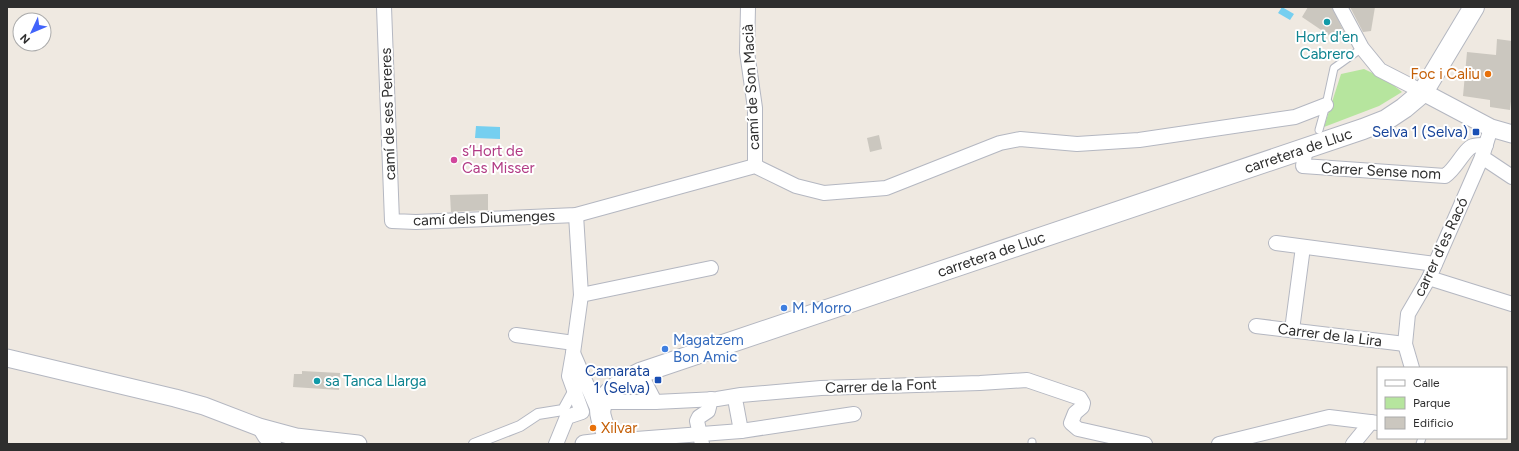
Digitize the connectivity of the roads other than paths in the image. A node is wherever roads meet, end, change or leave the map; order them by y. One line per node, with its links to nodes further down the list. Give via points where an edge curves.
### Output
1 (384, 7): 16 (street, camí de ses Pereres)
2 (748, 7): 13 (street, camí de Son Macià, via 747,52 755,108)
3 (1340, 7): 5 (street)
4 (1474, 7): 6 (main road, carretera de Lluc)
5 (1362, 48): 6 (street, via 1380,70); 7 (lane, via 1334,68)
6 (1423, 92): 8 (street); 11 (main road, carretera de Lluc, via 1386,120)
7 (1326, 105): 9 (lane); 13 (street, via 1294,117 1139,140 1076,144 1020,139 1000,143 886,188 824,193 796,186)
8 (1491, 128): 10 (street); 12 (street, carrer d'es Racó)
9 (1319, 130)
10 (1512, 134)
11 (1306, 148): 12 (street, Carrer Sense nom, via 1303,166 1445,176 1452,172 1467,150 1473,146); 31 (main road, carretera de Lluc)
12 (1484, 151): 14 (street); 19 (street, carrer d'es Racó)
13 (755, 166): 15 (street, camí dels Diumenges)
14 (1512, 177)
15 (576, 215): 16 (street, camí dels Diumenges); 22 (street)
16 (392, 221)
17 (1276, 244): 18 (street)
18 (1303, 248): 19 (street); 25 (street)
19 (1435, 264): 21 (street, carrer d'es Racó)
20 (711, 268): 22 (street)
21 (1429, 278): 23 (street); 27 (street, carrer d'es Racó, via 1408,314)
22 (581, 295): 28 (street)
23 (1512, 304)
24 (1256, 326): 25 (street, Carrer de la Lira)
25 (1292, 330): 27 (street, Carrer de la Lira)
26 (516, 335): 28 (street)
27 (1405, 344): 30 (street, carrer d'es Racó)
28 (574, 348): 32 (street, via 569,376); 36 (street)
29 (7, 358): 39 (street, via 175,398)
30 (1412, 367)
31 (640, 373): 34 (street); 36 (main road, carretera de Lluc, via 614,388)
32 (574, 390): 47 (street, via 563,410 538,414 520,426); 48 (street, via 582,412 567,417)
33 (711, 399): 34 (street, Carrer de la Font); 41 (street, via 708,411 697,421); 42 (street, Carrer de la Font, via 821,388 1026,380 1080,398 1082,407 1071,423)
34 (655, 402): 36 (street, Carrer de la Font)
35 (736, 404): 40 (street)
36 (602, 409): 43 (main road)
37 (854, 414): 40 (street)
38 (1374, 422): 44 (street, via 1329,417); 51 (street)
39 (259, 427): 45 (street, via 265,437); 46 (street, via 296,437)
40 (740, 431): 41 (street)
41 (701, 439): 43 (street)
42 (1101, 439): 50 (street)
43 (610, 442): 49 (street)
44 (1226, 443)
45 (274, 444)
46 (358, 444)
47 (474, 444)
48 (556, 444)
49 (584, 444)
50 (1145, 444)
51 (1353, 444)

